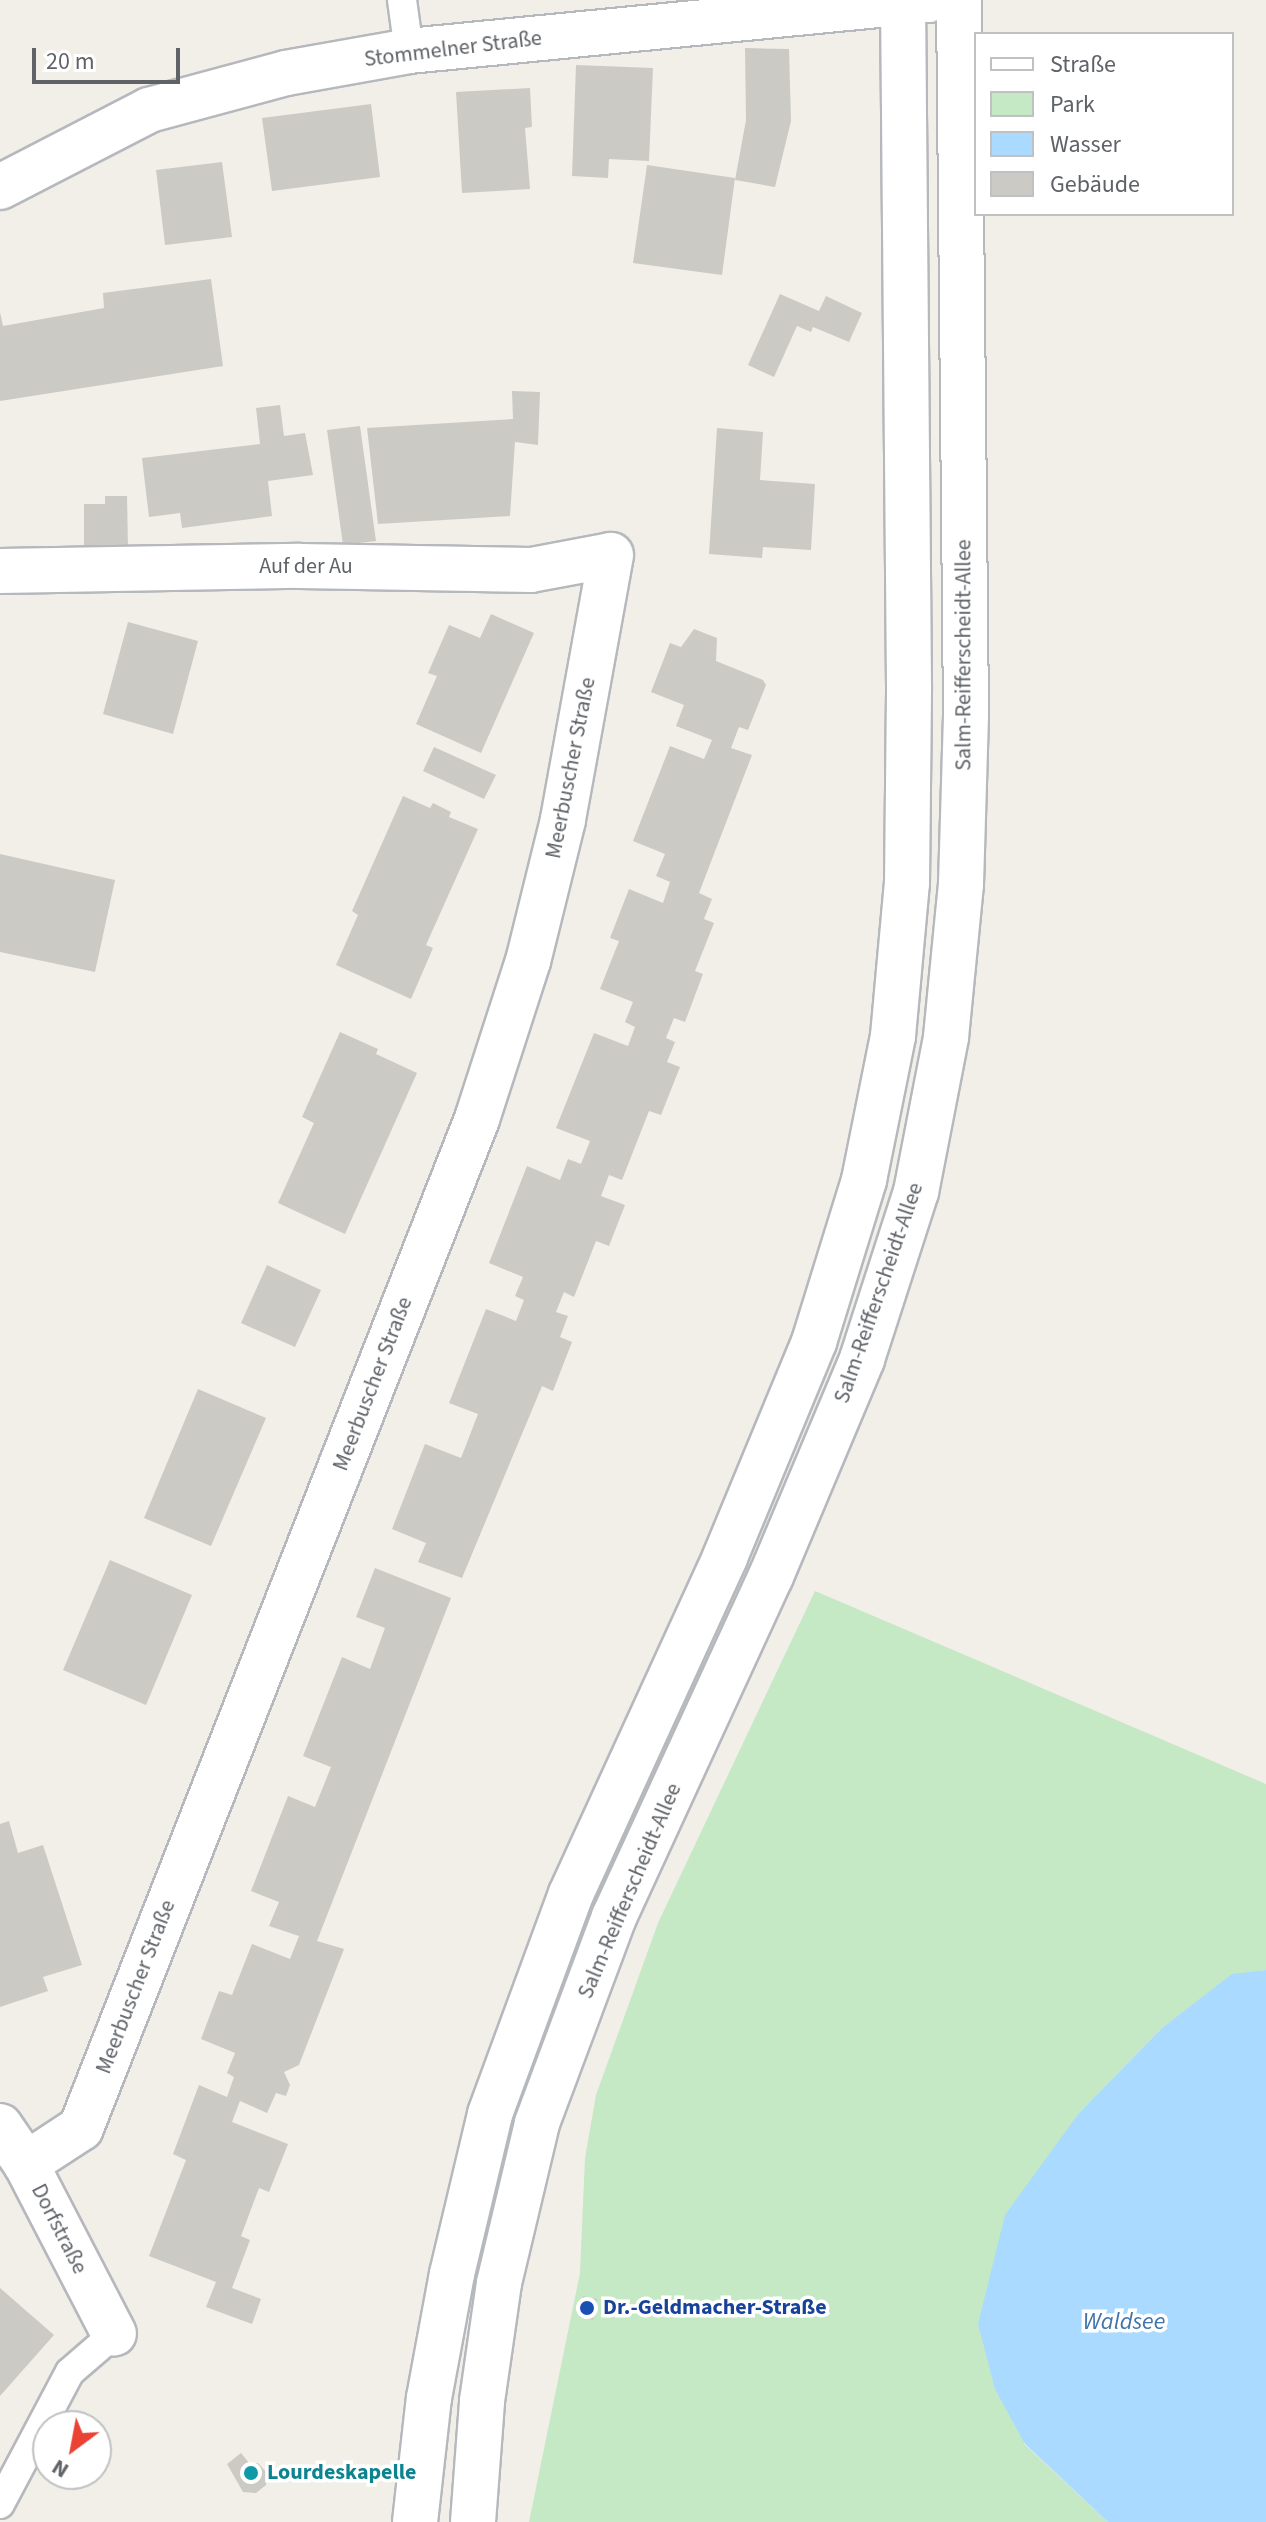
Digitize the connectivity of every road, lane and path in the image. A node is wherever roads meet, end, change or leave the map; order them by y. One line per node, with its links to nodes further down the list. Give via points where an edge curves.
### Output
1 (402, 0): 4 (lane)
2 (959, 0): 13 (street, Salm-Reifferscheidt-Allee, via 966,715 961,884 940,1068 916,1192 862,1359 771,1576 614,1917 537,2123 499,2283 482,2401)
3 (912, 1): 4 (street, Stommelner Straße); 12 (street, Salm-Reifferscheidt-Allee, via 907,883 893,1036 864,1180 814,1342 725,1557 571,1894 490,2114 429,2398)
4 (409, 51): 5 (street, Stommelner Straße, via 286,73 149,110)
5 (0, 187)
6 (611, 555): 7 (street, Auf der Au, via 531,570 300,566); 9 (street, Meerbuscher Straße, via 563,820 528,961 477,1119 81,2128)
7 (0, 571)
8 (0, 2126): 9 (street, Dorfstraße)
9 (26, 2164): 10 (street, Dorfstraße)
10 (114, 2334): 11 (lane, via 70,2372)
11 (0, 2504)
12 (415, 2522)
13 (473, 2522)

